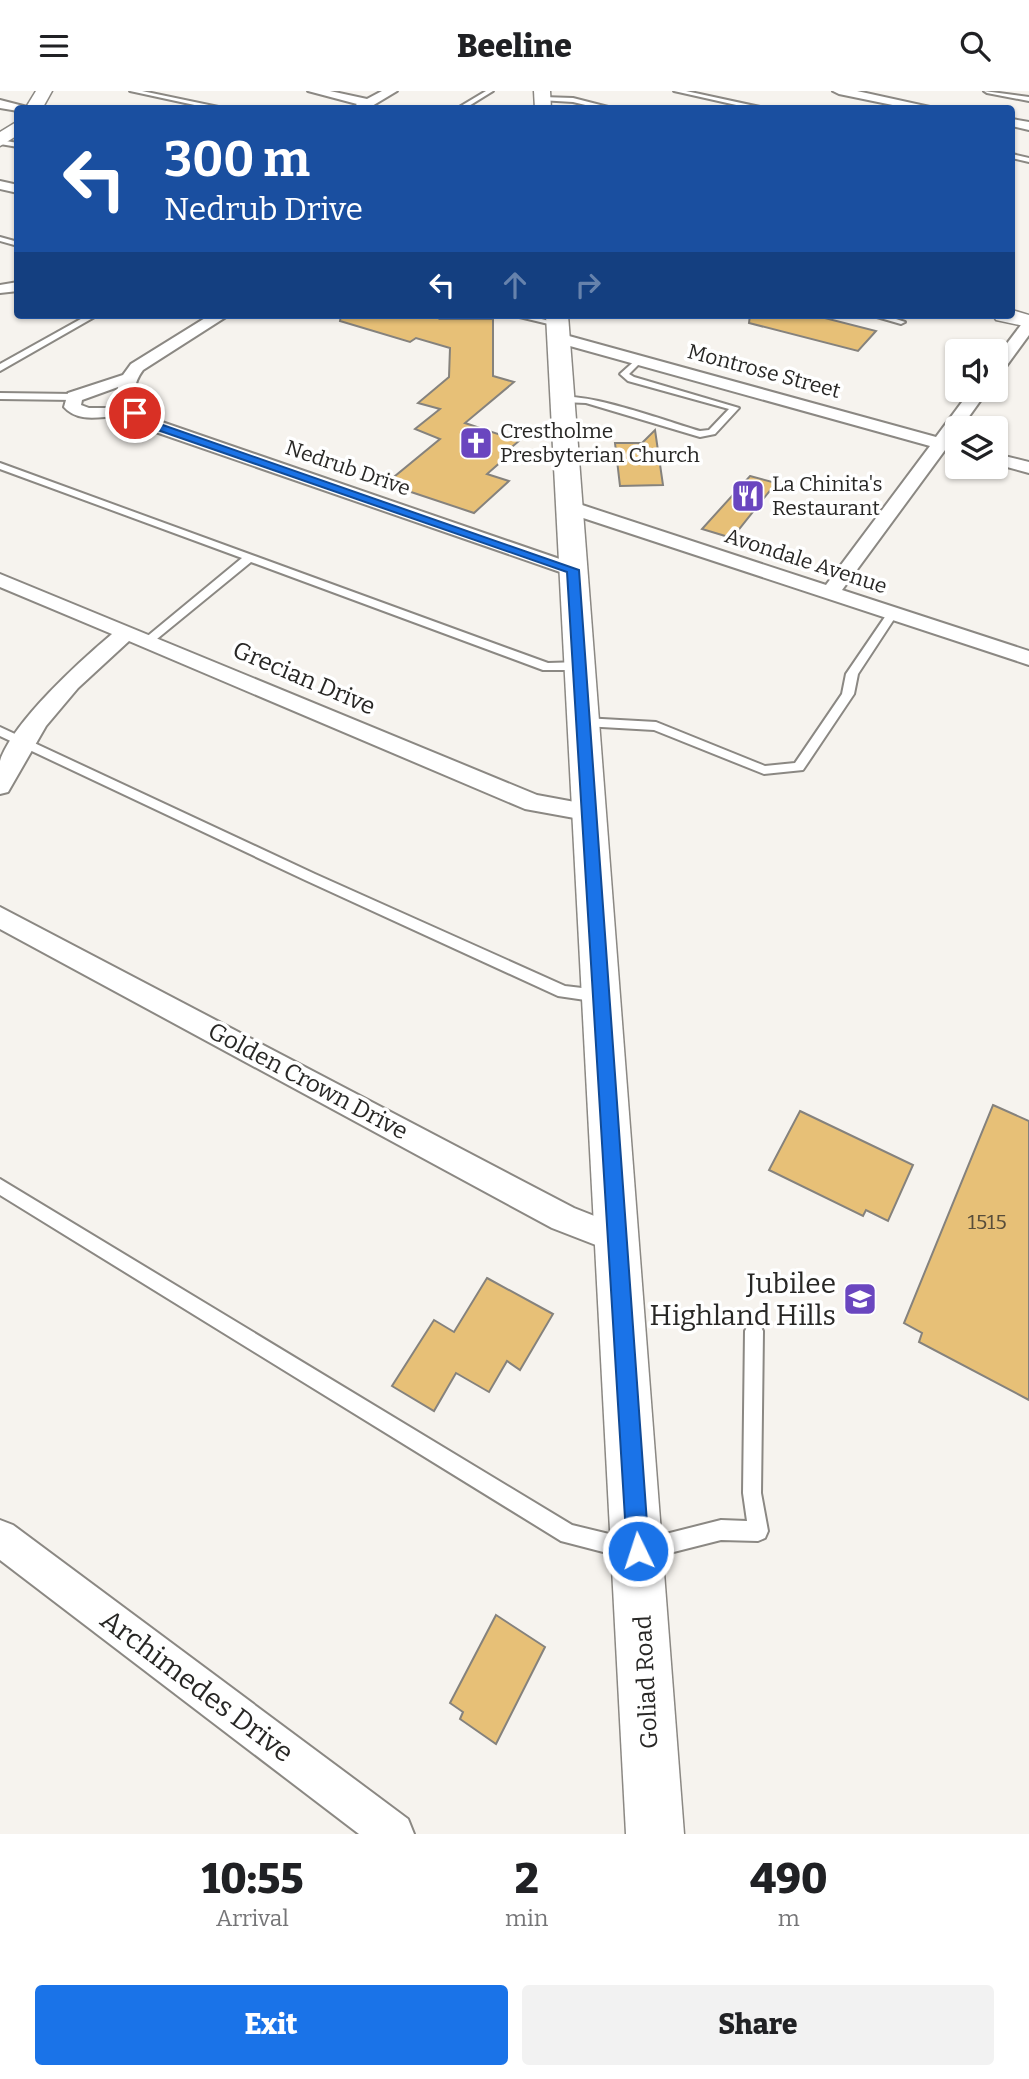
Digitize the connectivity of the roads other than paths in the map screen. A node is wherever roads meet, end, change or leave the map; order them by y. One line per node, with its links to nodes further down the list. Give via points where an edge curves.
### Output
1 (134, 91): 10 (lane)
2 (314, 91): 11 (street)
3 (390, 91): 12 (street)
4 (490, 91): 13 (lane)
5 (677, 91): 15 (lane)
6 (839, 91): 16 (street)
7 (987, 91): 9 (lane)
8 (542, 99): 14 (lane)
9 (1029, 99)
10 (205, 105)
11 (360, 105)
12 (365, 105)
13 (466, 105)
14 (595, 105)
15 (746, 105)
16 (912, 105)
17 (14, 130): 18 (main road)
18 (0, 142)
19 (87, 319): 28 (lane)
20 (215, 319): 29 (street, via 137,367)
21 (531, 319): 25 (lane)
22 (889, 319): 23 (lane)
23 (901, 322)
24 (1029, 323): 26 (street)
25 (558, 326): 27 (street, Montrose Street); 33 (main road, Goliad Road)
26 (1008, 352)
27 (639, 360): 30 (street, Montrose Street); 34 (lane, via 624,375)
28 (0, 369)
29 (127, 384): 32 (street); 35 (street, via 128,404)
30 (752, 391): 34 (lane); 36 (street, Montrose Street)
31 (0, 396): 32 (lane)
32 (74, 397): 35 (street, via 72,407 87,413)
33 (562, 399): 34 (lane, via 587,400 700,434 712,432); 41 (main road, Goliad Road)
34 (736, 408)
35 (135, 413): 43 (street, Nedrub Drive, via 153,425)
36 (945, 445)
37 (945, 451): 45 (street)
38 (1008, 462): 40 (street)
39 (0, 466): 42 (lane)
40 (1029, 468)
41 (569, 507): 43 (main road, Goliad Road); 45 (street, Avondale Avenue)
42 (250, 557): 48 (lane); 50 (lane, via 547,667)
43 (573, 570): 50 (main road, Goliad Road)
44 (0, 580): 47 (street, Grecian Drive)
45 (830, 593): 46 (street, Avondale Avenue)
46 (893, 613): 49 (street, Avondale Avenue); 51 (lane, via 852,674 848,694 800,767 764,770 656,726)
47 (127, 632): 48 (street, Grecian Drive); 53 (street, via 65,688)
48 (148, 641): 55 (street, Grecian Drive, via 533,803)
49 (1029, 659)
50 (580, 666): 51 (main road, Goliad Road)
51 (584, 722): 55 (main road, Goliad Road)
52 (0, 731): 53 (lane)
53 (23, 742): 54 (street); 57 (lane, via 563,992)
54 (0, 786)
55 (591, 813): 57 (main road, Goliad Road)
56 (0, 917): 59 (street, Golden Crown Drive, via 563,1217)
57 (603, 997): 59 (main road, Goliad Road)
58 (0, 1186): 62 (lane, via 568,1534)
59 (619, 1240): 62 (main road, Goliad Road)
60 (754, 1331): 62 (lane, via 752,1493 758,1531 721,1530)
61 (0, 1538): 63 (street, Archimedes Drive)
62 (638, 1551): 64 (main road, Goliad Road)
63 (393, 1834)
64 (655, 1834)

